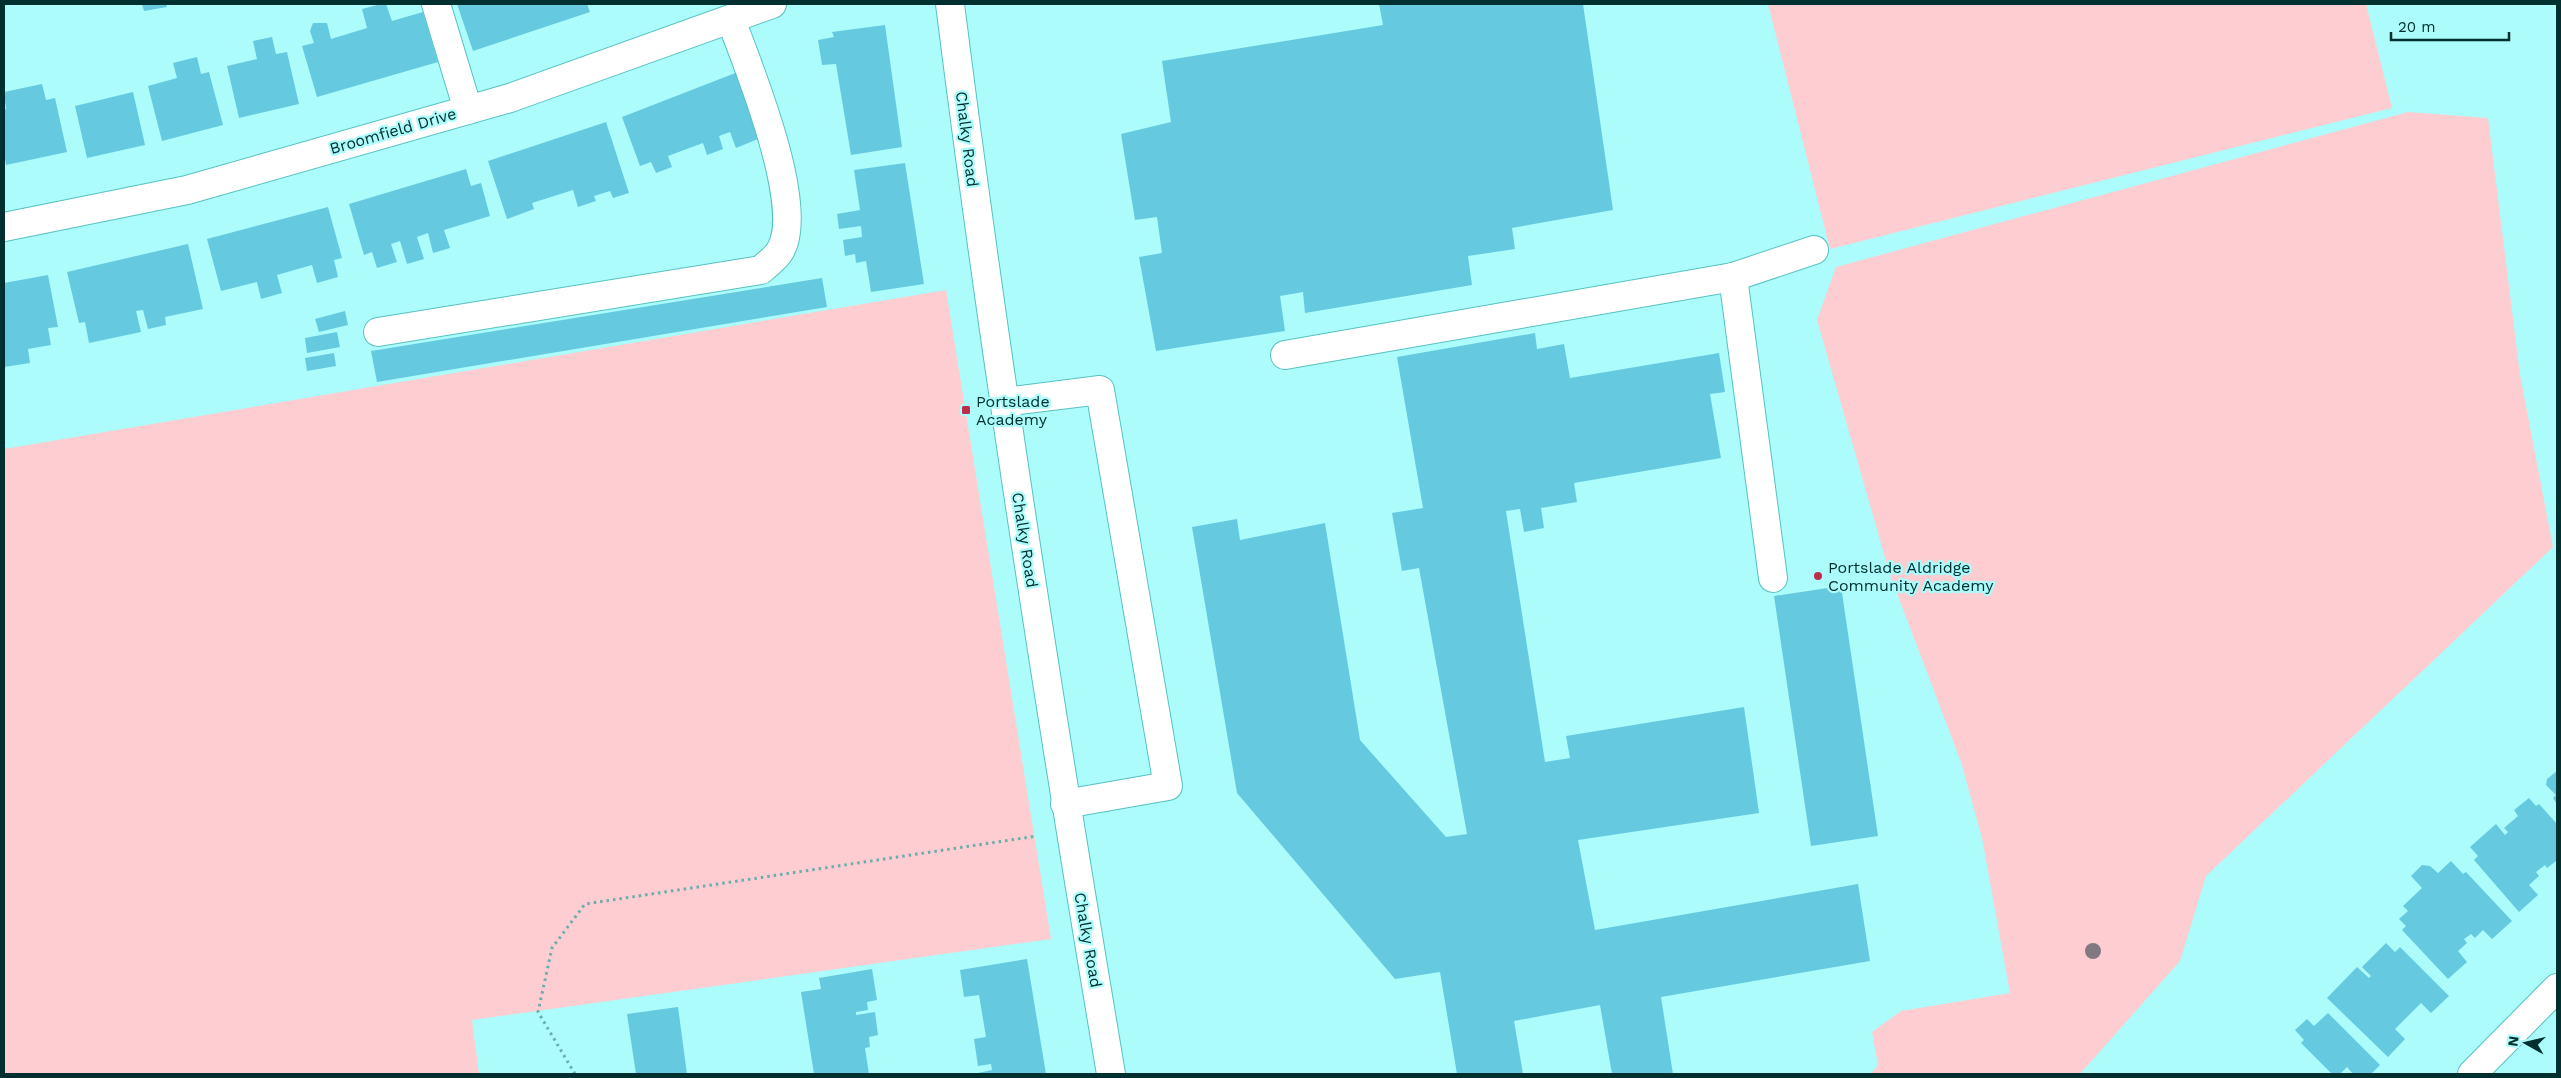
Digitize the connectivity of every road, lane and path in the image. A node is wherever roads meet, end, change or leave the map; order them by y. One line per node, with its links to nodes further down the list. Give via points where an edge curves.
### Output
1 (436, 4): 5 (street)
2 (772, 4): 4 (street, Broomfield Drive)
3 (950, 4): 11 (street, Chalky Road)
4 (731, 20): 5 (street, Broomfield Drive); 9 (street, via 781,165 787,230 780,251 761,270)
5 (468, 110): 6 (street, Broomfield Drive, via 187,190)
6 (4, 227)
7 (1814, 250): 8 (street)
8 (1733, 277): 10 (street); 12 (street)
9 (378, 332)
10 (1285, 355)
11 (1004, 402): 13 (street, Chalky Road); 13 (street, via 1100,390 1168,786)
12 (1773, 578)
13 (1065, 804): 14 (street, Chalky Road)
14 (1070, 830): 16 (path, via 585,904 552,948 538,1012); 17 (street, Chalky Road)
15 (2557, 988): 18 (street)
16 (575, 1074)
17 (1111, 1074)
18 (2472, 1074)

